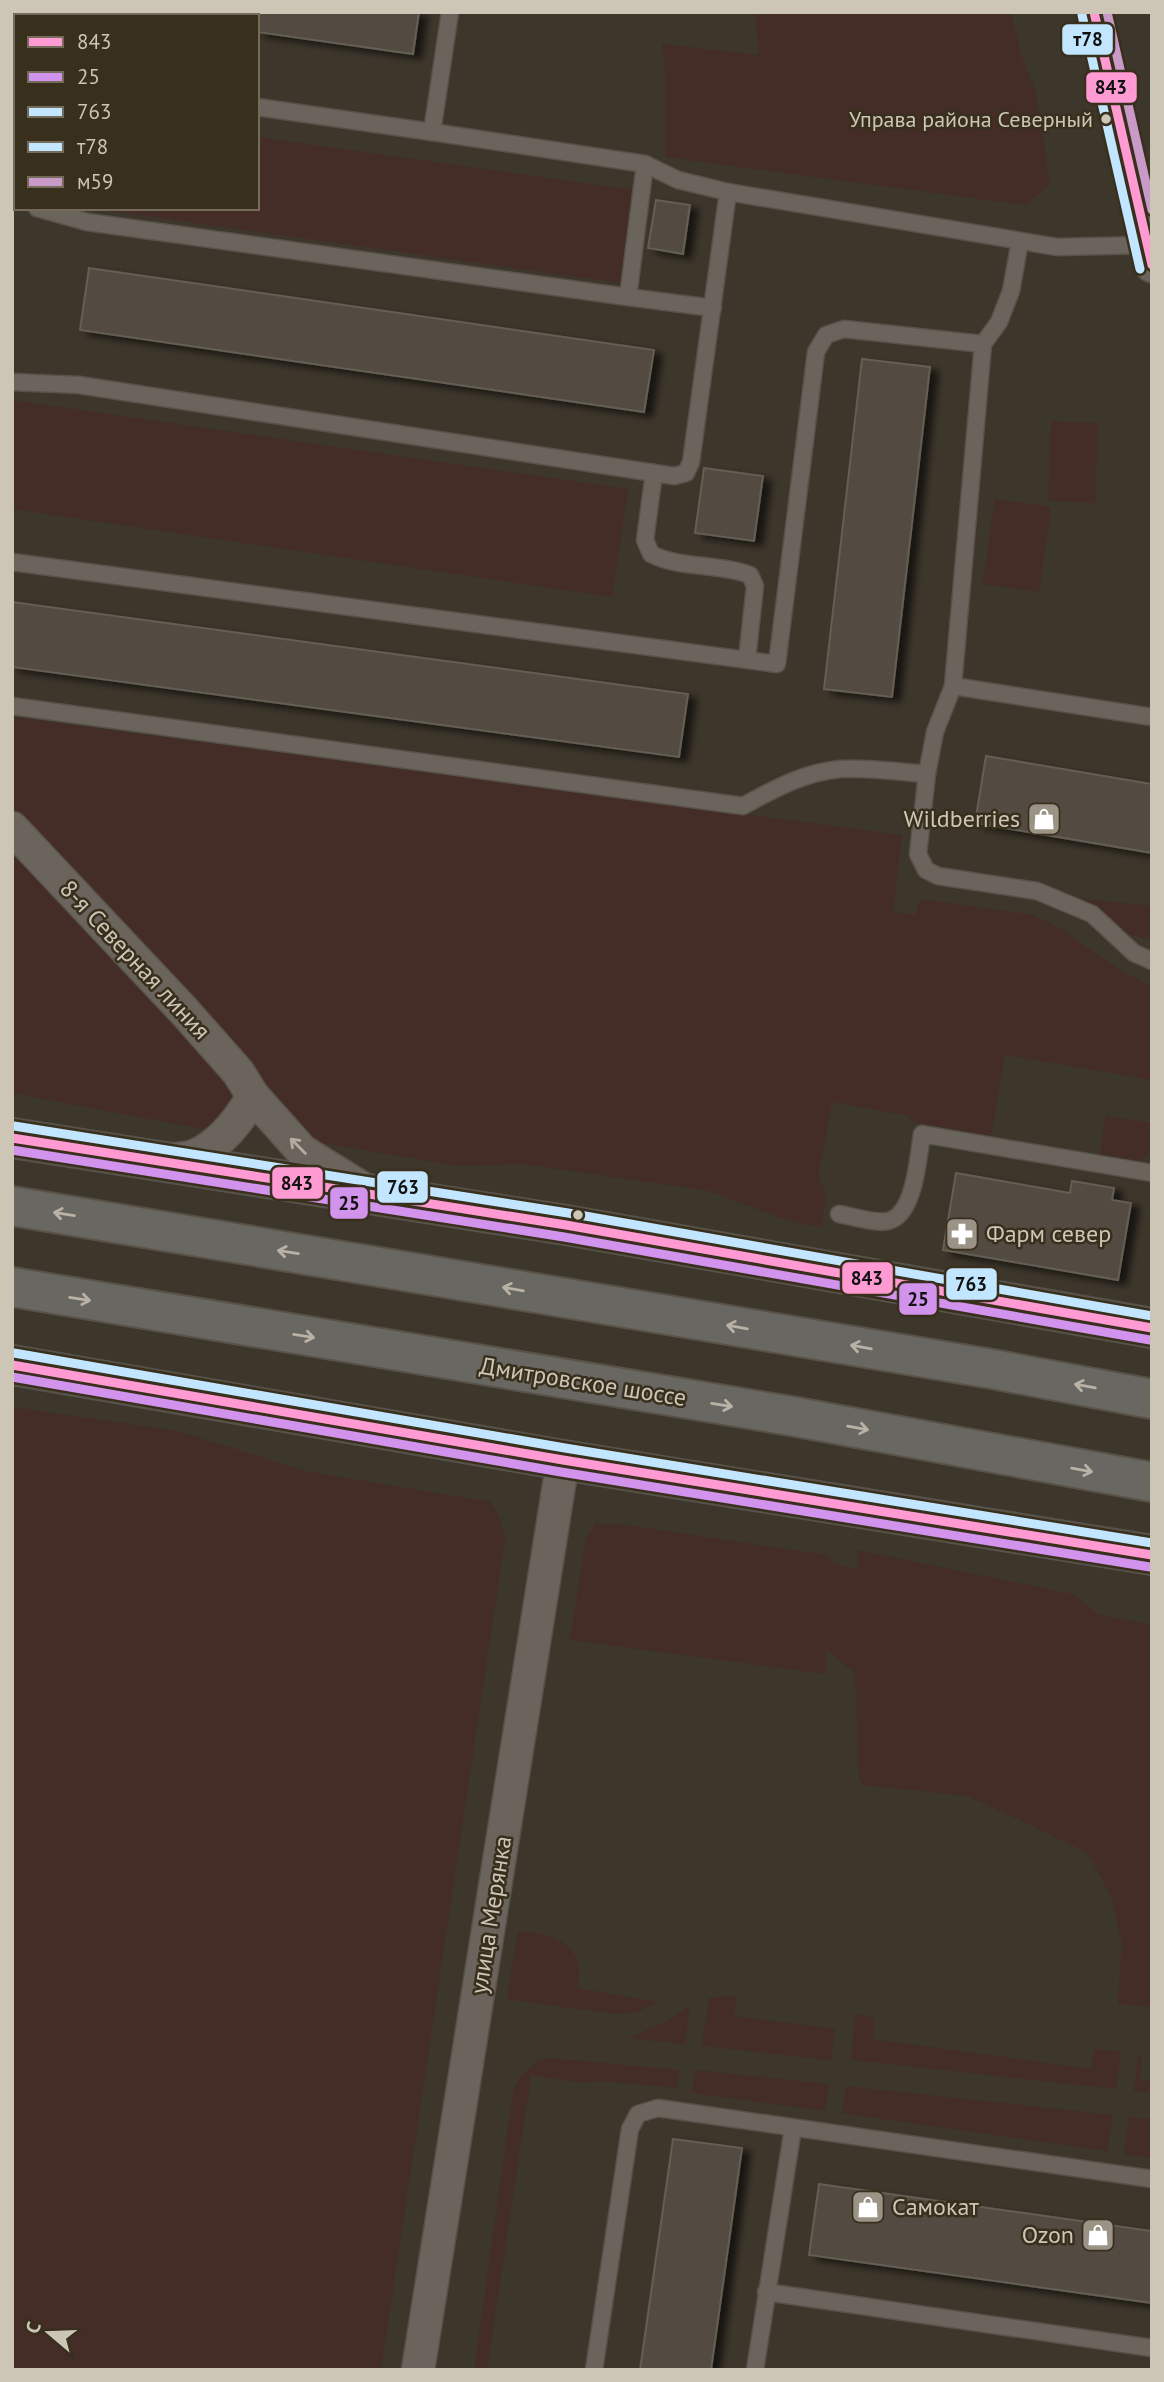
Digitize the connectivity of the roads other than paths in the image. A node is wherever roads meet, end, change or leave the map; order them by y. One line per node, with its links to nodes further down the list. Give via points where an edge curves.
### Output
1 (450, 12): 4 (lane)
2 (1094, 12): 8 (street)
3 (259, 107): 4 (lane)
4 (432, 132): 5 (lane)
5 (645, 164): 6 (lane, via 678,180); 11 (lane)
6 (728, 192): 9 (lane); 12 (lane)
7 (44, 210): 11 (lane, via 87,222)
8 (1145, 210): 10 (street)
9 (1020, 241): 10 (lane); 13 (lane, via 1011,291 999,322)
10 (1149, 255)
11 (628, 297): 12 (lane)
12 (713, 308): 15 (lane, via 691,462 686,473)
13 (983, 344): 17 (lane, via 844,329 826,335 816,352 778,664); 18 (lane)
14 (12, 382): 15 (lane, via 79,385)
15 (654, 473): 17 (lane, via 645,540 651,554 664,561 750,575 755,586)
16 (12, 562): 17 (lane)
17 (747, 659)
18 (953, 686): 20 (lane); 21 (lane, via 935,732)
19 (12, 706): 21 (lane, via 743,806 790,782 841,769)
20 (1152, 717)
21 (927, 774): 23 (lane, via 918,854 926,870 964,882 1037,891 1092,914 1134,953)
22 (12, 828): 24 (street, 8-я Северная линия, via 184,1011)
23 (1152, 961)
24 (254, 1096): 26 (street, via 239,1121 194,1156); 28 (street, 8-я Северная линия, one-way to 24, via 302,1151)
25 (12, 1138): 26 (street)
26 (158, 1161): 28 (street)
27 (1152, 1173): 30 (lane, via 922,1134 911,1193 899,1217 886,1222)
28 (376, 1196): 32 (street)
29 (12, 1206): 34 (highway, one-way to 29)
30 (839, 1214)
31 (12, 1287): 36 (highway, Дмитровское шоссе, one-way to 36, via 791,1416)
32 (1152, 1328)
33 (12, 1365): 35 (street)
34 (1152, 1399)
35 (563, 1460): 37 (street); 42 (street, улица Мерянка)
36 (1152, 1482)
37 (1152, 1555)
38 (793, 2128): 39 (lane); 40 (lane); 43 (lane, via 658,2108 638,2114 630,2129)
39 (1152, 2179)
40 (766, 2292): 41 (lane); 44 (lane)
41 (1152, 2348)
42 (418, 2370)
43 (594, 2370)
44 (755, 2370)

